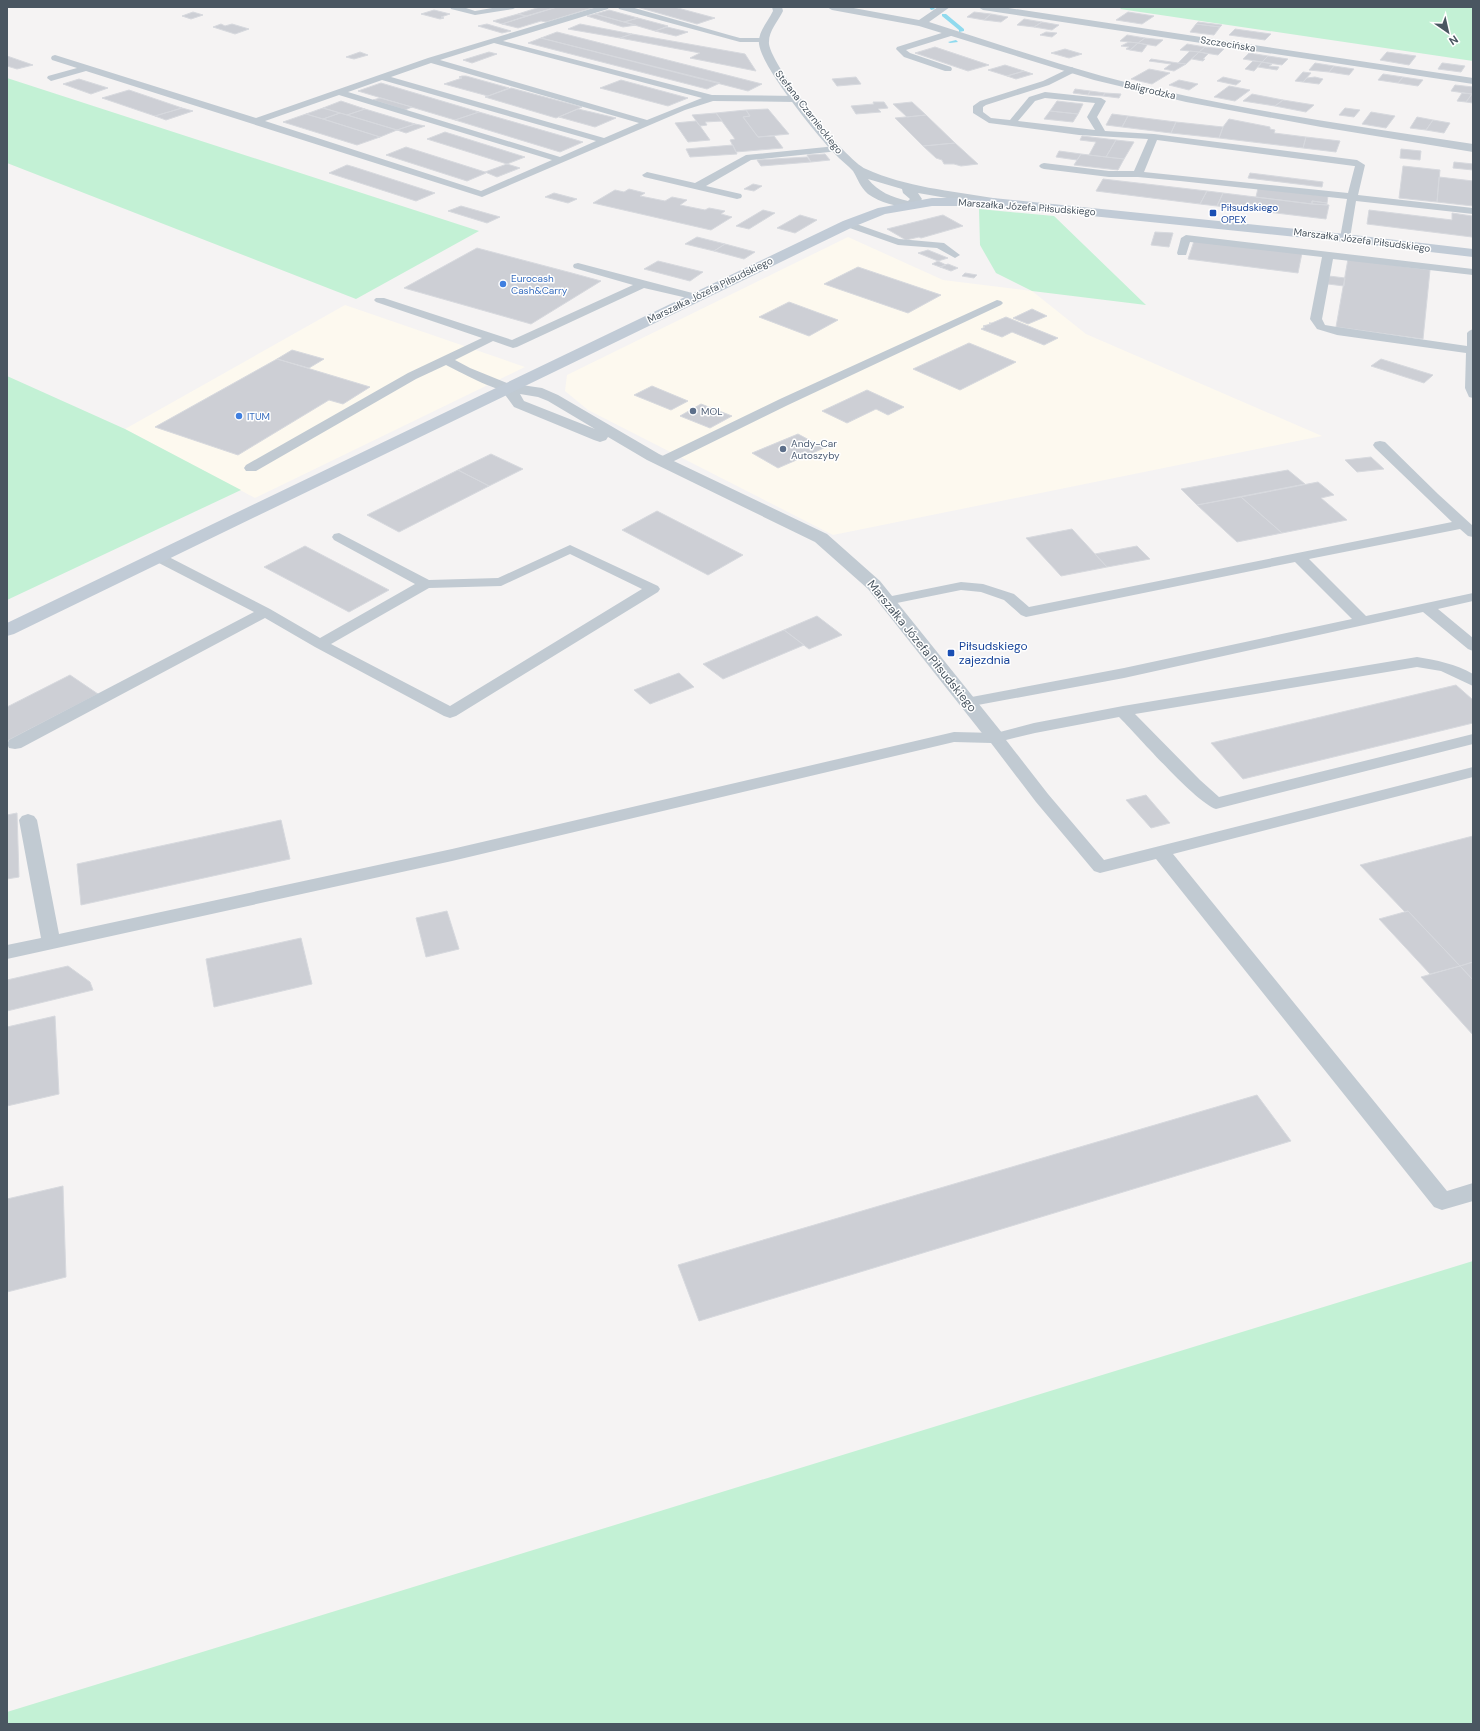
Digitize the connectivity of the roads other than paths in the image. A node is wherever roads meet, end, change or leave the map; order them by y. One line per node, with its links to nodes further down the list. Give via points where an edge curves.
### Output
1 (454, 7): 2 (lane, via 475,13)
2 (513, 7)
3 (605, 7): 13 (lane)
4 (622, 7): 12 (lane, via 727,38)
5 (777, 7): 12 (street, via 776,18 764,33)
6 (832, 7): 9 (street, Baligrodzka)
7 (945, 7): 10 (street)
8 (983, 7): 21 (street, Szczecińska)
9 (843, 8): 10 (street, Baligrodzka)
10 (921, 23): 11 (street, Baligrodzka)
11 (952, 33): 17 (lane, via 900,49 907,55); 18 (street, Baligrodzka)
12 (764, 40): 24 (street, Stefana Czarnieckiego, via 769,60)
13 (494, 41): 15 (lane); 23 (lane)
14 (55, 58): 16 (lane)
15 (431, 60): 19 (lane); 26 (lane)
16 (86, 68): 20 (lane); 25 (lane)
17 (948, 69)
18 (1072, 70): 27 (lane, via 978,106 978,113 989,120); 31 (street, Baligrodzka, via 1142,89 1227,107)
19 (382, 77): 22 (lane); 30 (lane)
20 (51, 78)
21 (1473, 80)
22 (339, 92): 25 (lane); 33 (lane)
23 (712, 98): 24 (lane); 26 (lane)
24 (796, 99): 32 (street, Stefana Czarnieckiego)
25 (256, 121): 33 (lane, via 482,194)
26 (649, 123): 30 (lane)
27 (1012, 123): 28 (lane); 28 (lane, via 1032,99 1045,95 1101,101 1092,117)
28 (1102, 134): 29 (lane)
29 (1154, 137): 36 (lane); 42 (lane, via 1357,163 1360,165)
30 (605, 142): 33 (lane)
31 (1473, 148)
32 (836, 149): 35 (street, Stefana Czarnieckiego); 39 (lane, via 749,157)
33 (561, 160)
34 (1044, 166): 36 (lane, via 1109,174)
35 (858, 170): 38 (street, Stefana Czarnieckiego); 40 (street, Stefana Czarnieckiego, via 863,181)
36 (1138, 174): 42 (lane, via 1219,180)
37 (648, 175): 39 (lane)
38 (899, 185): 43 (street, Stefana Czarnieckiego); 44 (street, Stefana Czarnieckiego, via 911,192 916,199)
39 (696, 187): 41 (lane)
40 (874, 193): 44 (street, Stefana Czarnieckiego, via 895,202); 46 (street)
41 (737, 196)
42 (1352, 197): 45 (lane); 48 (lane)
43 (993, 202): 44 (main road, Marszałka Józefa Piłsudskiego, via 947,201); 48 (main road, Marszałka Józefa Piłsudskiego)
44 (911, 205): 46 (main road, Marszałka Józefa Piłsudskiego)
45 (1473, 211)
46 (869, 215): 47 (main road, Marszałka Józefa Piłsudskiego)
47 (848, 224): 51 (lane, via 898,242 940,245); 56 (main road, Marszałka Józefa Piłsudskiego)
48 (1345, 238): 50 (main road, Marszałka Józefa Piłsudskiego)
49 (1182, 253): 52 (lane, via 1186,238)
50 (1473, 253)
51 (955, 255)
52 (1328, 255): 54 (lane); 61 (lane, via 1316,319 1321,327)
53 (578, 266): 55 (lane)
54 (1473, 272)
55 (643, 284): 56 (lane); 60 (lane, via 513,344)
56 (696, 297): 63 (main road, Marszałka Józefa Piłsudskiego)
57 (380, 300): 60 (lane)
58 (997, 303): 66 (lane)
59 (1473, 332): 61 (lane)
60 (492, 337): 62 (lane)
61 (1472, 350): 64 (lane)
62 (446, 360): 63 (lane); 67 (lane, via 412,376)
63 (508, 388): 66 (street, Marszałka Józefa Piłsudskiego, via 519,404 529,410); 70 (main road, Marszałka Józefa Piłsudskiego)
64 (1473, 394)
65 (1380, 445): 68 (lane, via 1432,497)
66 (658, 459): 74 (street, Marszałka Józefa Piłsudskiego, via 821,538)
67 (251, 468)
68 (1468, 528): 71 (lane)
69 (339, 537): 72 (lane)
70 (158, 557): 76 (lane); 78 (main road, Marszałka Józefa Piłsudskiego)
71 (1298, 557): 74 (lane, via 1026,612 1009,597 983,588 961,586); 77 (lane)
72 (426, 584): 79 (lane); 79 (lane, via 501,582 570,549 653,588 450,713)
73 (1473, 597): 75 (lane)
74 (887, 600): 82 (street, Marszałka Józefa Piłsudskiego)
75 (1426, 607): 77 (lane); 80 (lane)
76 (265, 612): 79 (lane); 86 (lane)
77 (1363, 621): 82 (lane, via 1124,673)
78 (7, 630)
79 (320, 644)
80 (1473, 646)
81 (1473, 681): 83 (lane, via 1442,666 1417,662)
82 (967, 702): 84 (street, Marszałka Józefa Piłsudskiego)
83 (1123, 711): 84 (lane); 85 (lane, via 1216,803)
84 (996, 738): 89 (lane, via 1100,867); 90 (lane, via 954,737 452,855)
85 (1473, 739)
86 (15, 744)
87 (1473, 772): 89 (lane)
88 (28, 820): 90 (lane)
89 (1160, 851): 92 (lane, via 1442,1201)
90 (51, 942): 91 (lane)
91 (7, 952)
92 (1473, 1192)

